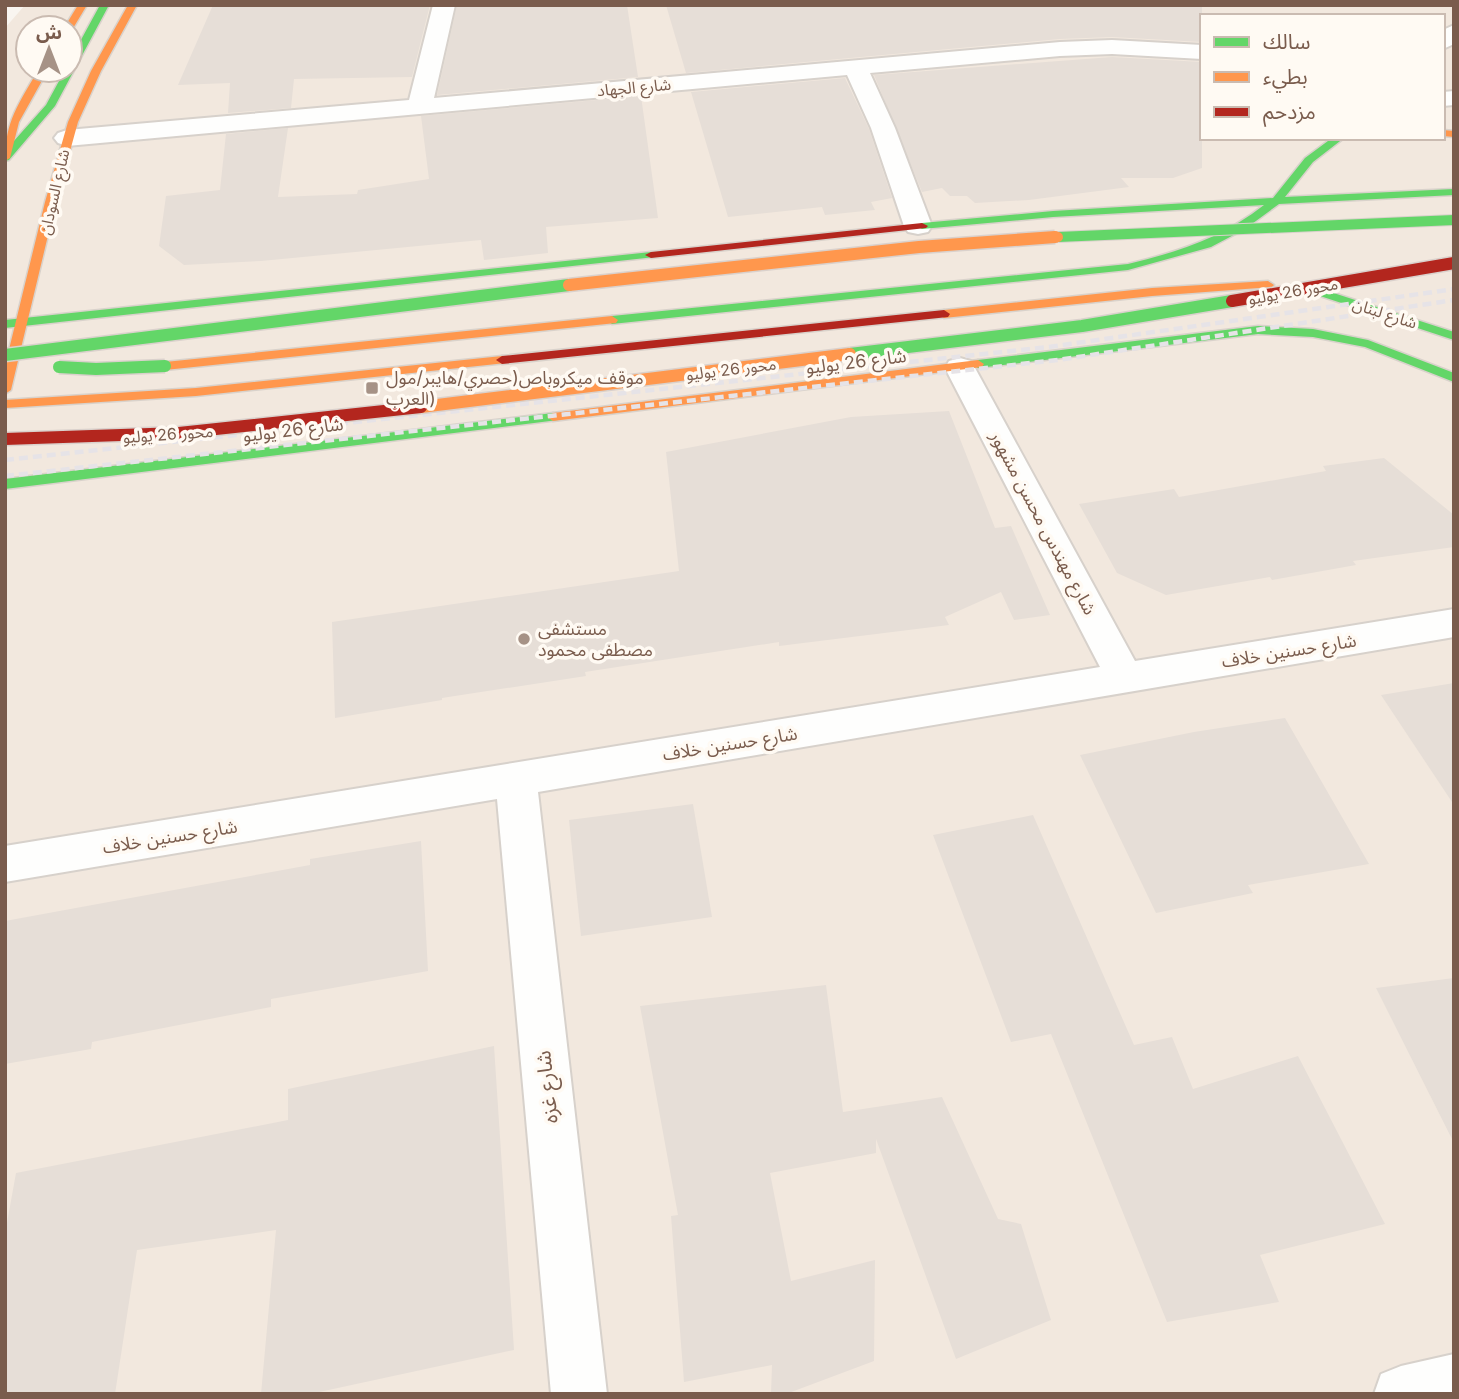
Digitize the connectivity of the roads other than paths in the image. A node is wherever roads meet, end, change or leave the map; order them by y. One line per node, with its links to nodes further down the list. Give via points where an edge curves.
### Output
1 (105, 5): 4 (main road)
2 (133, 5): 10 (main road, شارع السودان)
3 (444, 5): 9 (street)
4 (84, 44)
5 (1200, 52): 6 (street, شارع الجهاد, via 1060,49)
6 (855, 66): 9 (street, شارع الجهاد); 16 (street)
7 (35, 84): 12 (main road, via 14,122)
8 (62, 84): 12 (main road, via 50,106)
9 (420, 106): 10 (street, شارع الجهاد)
10 (67, 138): 18 (main road, شارع السودان)
11 (1336, 140): 14 (main road, via 1310,160)
12 (5, 158)
13 (1454, 192): 14 (main road)
14 (1276, 201): 16 (main road); 21 (main road, bridge, via 1250,225 1221,242 1179,257 1128,267 165,366 69,368)
15 (1454, 220): 21 (main road, bridge, via 1121,232 919,247 472,295)
16 (918, 226): 18 (main road)
17 (1454, 263): 26 (main road, محور 26 يوليو, bridge, via 1082,326 296,422 195,434)
18 (24, 323): 19 (main road); 24 (main road, شارع السودان)
19 (5, 324)
20 (1454, 335): 25 (main road, شارع لبنان, via 1315,291 1267,285 196,392)
21 (5, 356)
22 (960, 368): 23 (main road, شارع 26 يوليو, via 1258,330 1313,333 1368,344); 27 (main road, شارع 26 يوليو); 29 (street, شارع مهندس محسن مشهور)
23 (1454, 379)
24 (5, 390)
25 (5, 404)
26 (5, 439)
27 (5, 484)
28 (1451, 627): 29 (street, شارع حسنين خلاف)
29 (1125, 678): 30 (street, شارع حسنين خلاف)
30 (516, 780): 31 (street, شارع حسنين خلاف); 33 (street, شارع غزه)
31 (5, 864)
32 (1454, 1381): 34 (street)
33 (579, 1394)
34 (1401, 1394)

